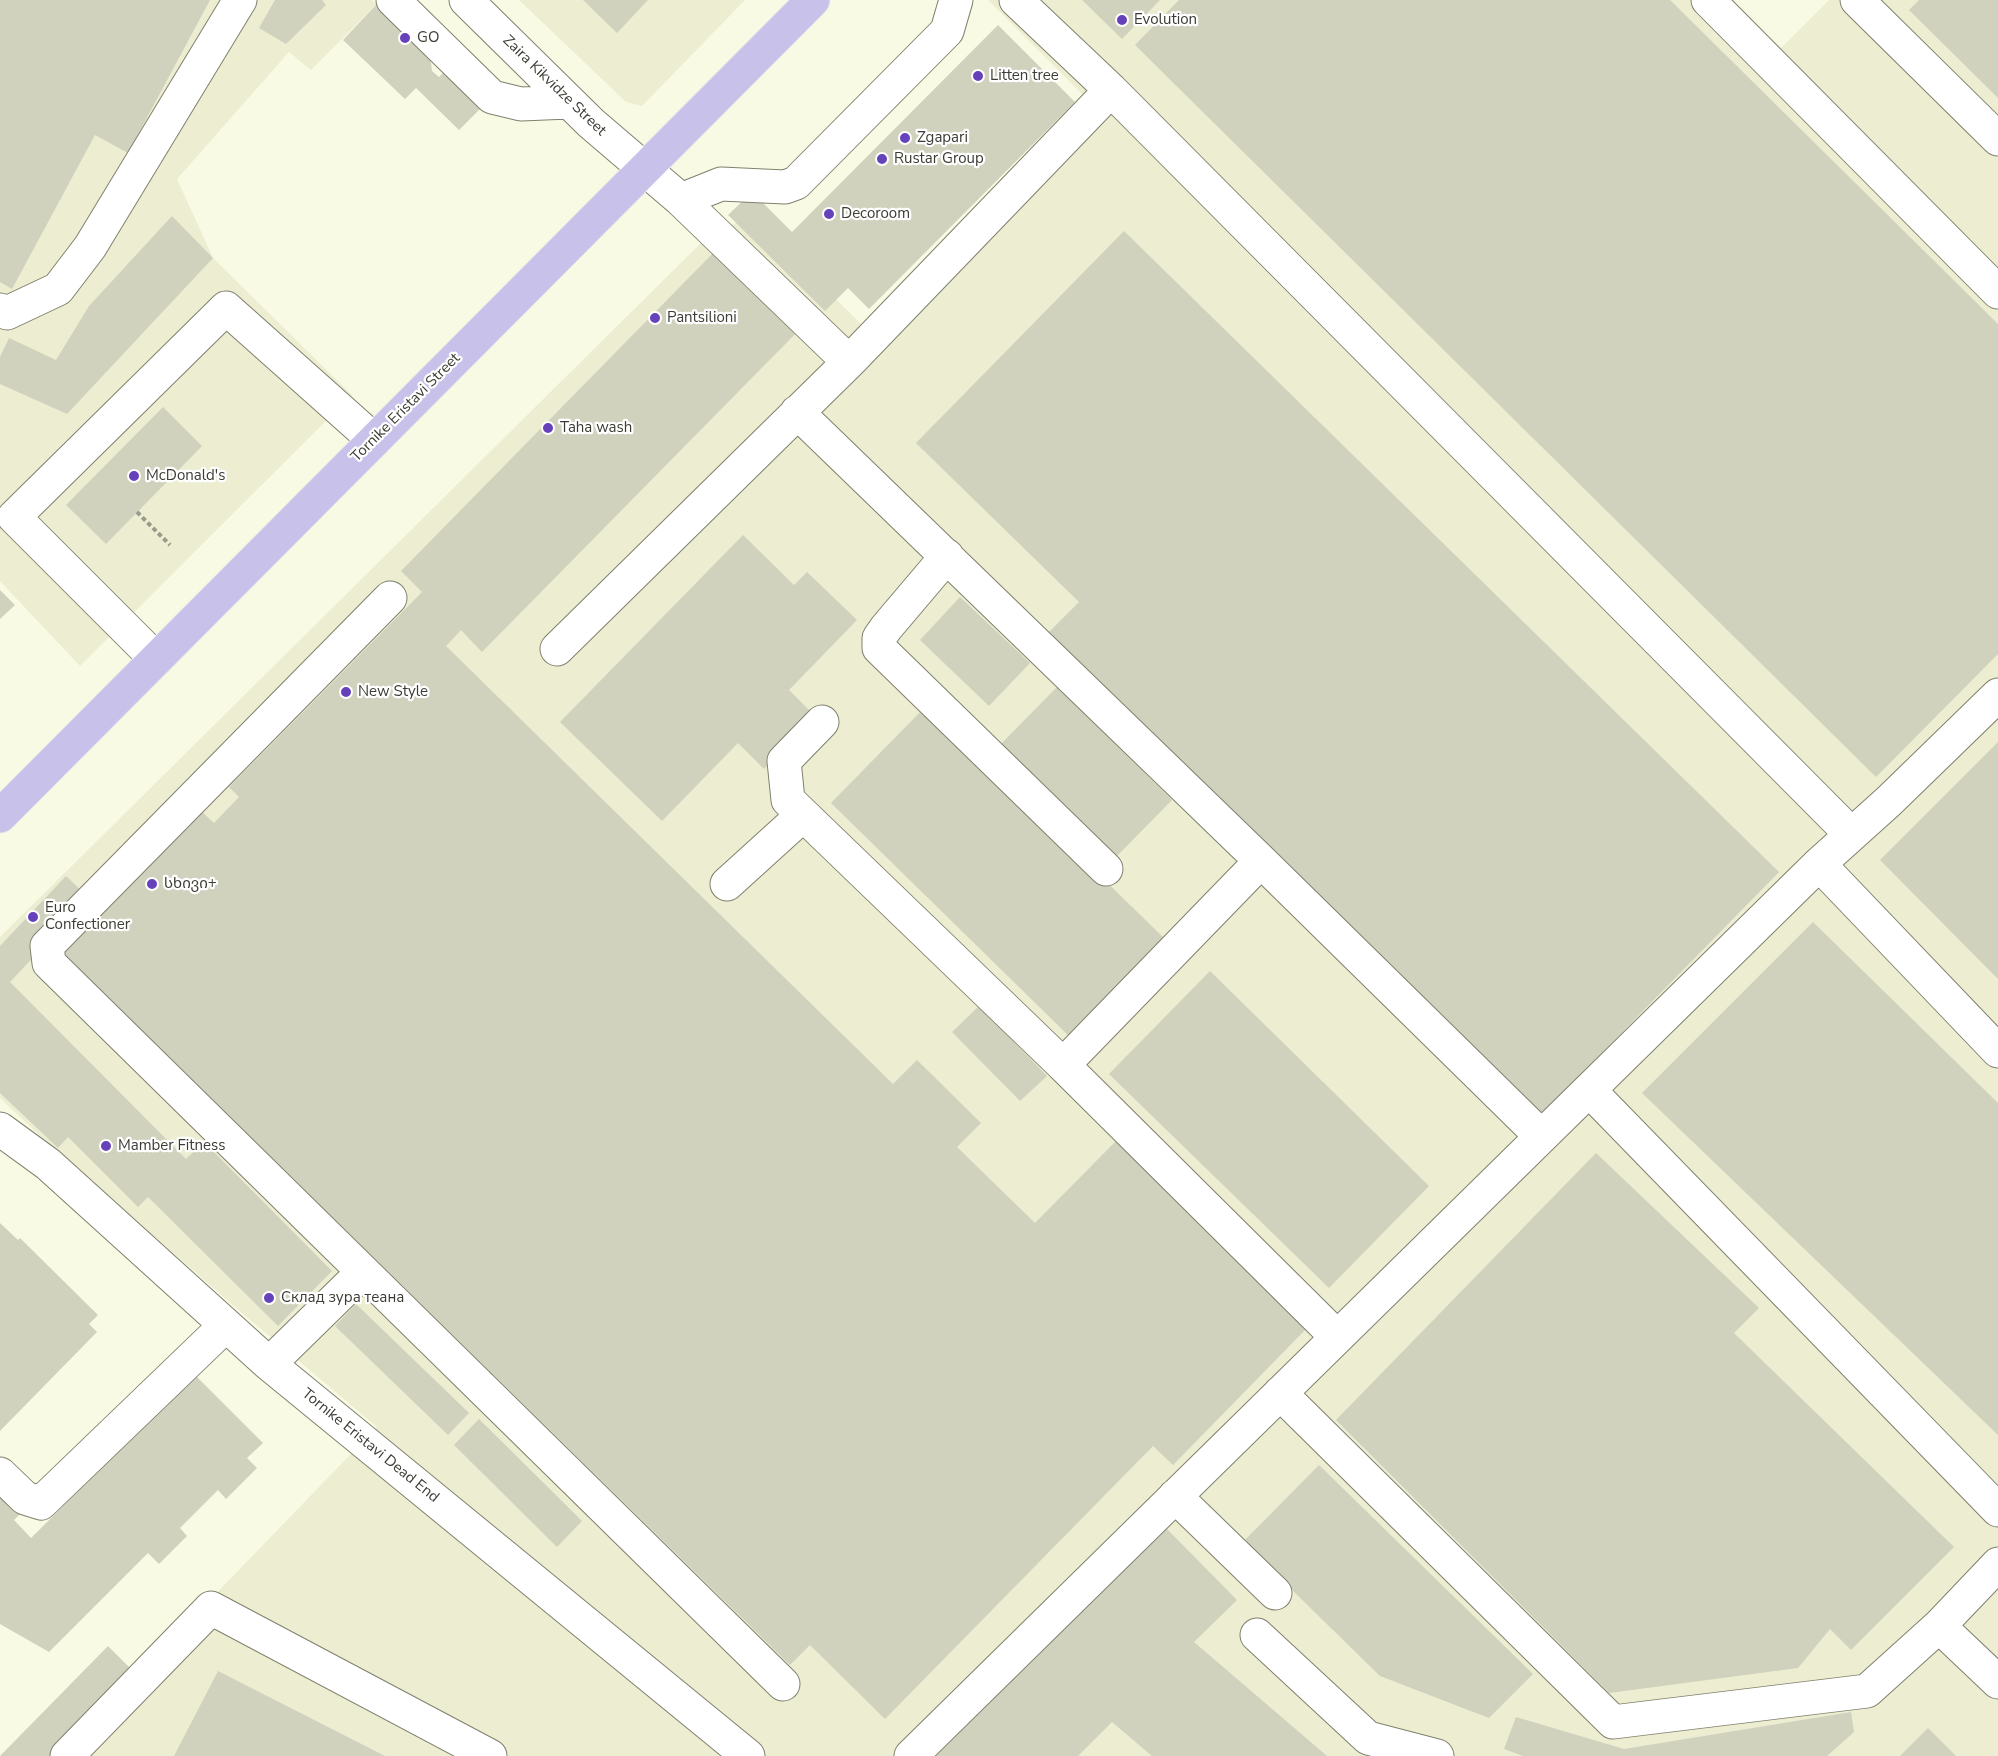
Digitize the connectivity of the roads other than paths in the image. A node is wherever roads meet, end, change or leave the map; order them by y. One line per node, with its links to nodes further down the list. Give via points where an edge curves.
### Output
1 (240, 0): 15 (street, via 90,247 58,289 7,313)
2 (393, 0): 10 (street, via 492,97 521,104)
3 (466, 0): 10 (street, Zaira Kikvidze Street)
4 (813, 0): 12 (main road, Tornike Eristavi Street)
5 (956, 0): 13 (street, via 947,31 796,183 785,188)
6 (1016, 0): 9 (street)
7 (1708, 0): 14 (street)
8 (1857, 0): 11 (street)
9 (1111, 90): 16 (street); 27 (street)
10 (569, 102): 12 (street, Zaira Kikvidze Street)
11 (1998, 139)
12 (645, 168): 13 (street, Zaira Kikvidze Street); 18 (main road, Tornike Eristavi Street)
13 (681, 200): 16 (street, Zaira Kikvidze Street)
14 (1992, 274)
15 (0, 310)
16 (849, 362): 17 (street)
17 (797, 412): 19 (street); 21 (street)
18 (375, 440): 22 (main road, Tornike Eristavi Street); 22 (street, via 226,308 14,517)
19 (947, 556): 28 (street); 30 (street, via 886,628 879,638 879,648)
20 (390, 598): 37 (street, via 47,946 49,963)
21 (557, 650)
22 (156, 659): 25 (main road, Tornike Eristavi Street)
23 (1998, 695): 27 (street)
24 (822, 722): 26 (street, via 784,760 788,800)
25 (4, 804)
26 (803, 814): 31 (street); 33 (street)
27 (1851, 834): 29 (street)
28 (1261, 861): 33 (street); 36 (street)
29 (1819, 864): 32 (street); 34 (street)
30 (1106, 869)
31 (727, 884)
32 (1998, 1051)
33 (1063, 1065): 39 (street)
34 (1589, 1090): 36 (street); 44 (street)
35 (0, 1129): 38 (street, Tornike Eristavi Dead End, via 48,1164)
36 (1541, 1136): 39 (street)
37 (363, 1272): 40 (street); 50 (street)
38 (226, 1325): 40 (street, Tornike Eristavi Dead End); 42 (street, via 41,1503 25,1498)
39 (1337, 1337): 41 (street)
40 (269, 1364): 53 (street, Tornike Eristavi Dead End)
41 (1280, 1393): 43 (street); 47 (street, via 1613,1722 1866,1691)
42 (0, 1474)
43 (1175, 1496): 46 (street); 54 (street)
44 (1998, 1510)
45 (1998, 1564): 47 (street)
46 (1275, 1593)
47 (1939, 1626): 49 (street)
48 (1257, 1635): 55 (street, via 1368,1738)
49 (1998, 1682)
50 (783, 1684)
51 (68, 1756): 52 (street, via 212,1608)
52 (490, 1756)
53 (747, 1756)
54 (911, 1756)
55 (1437, 1756)

